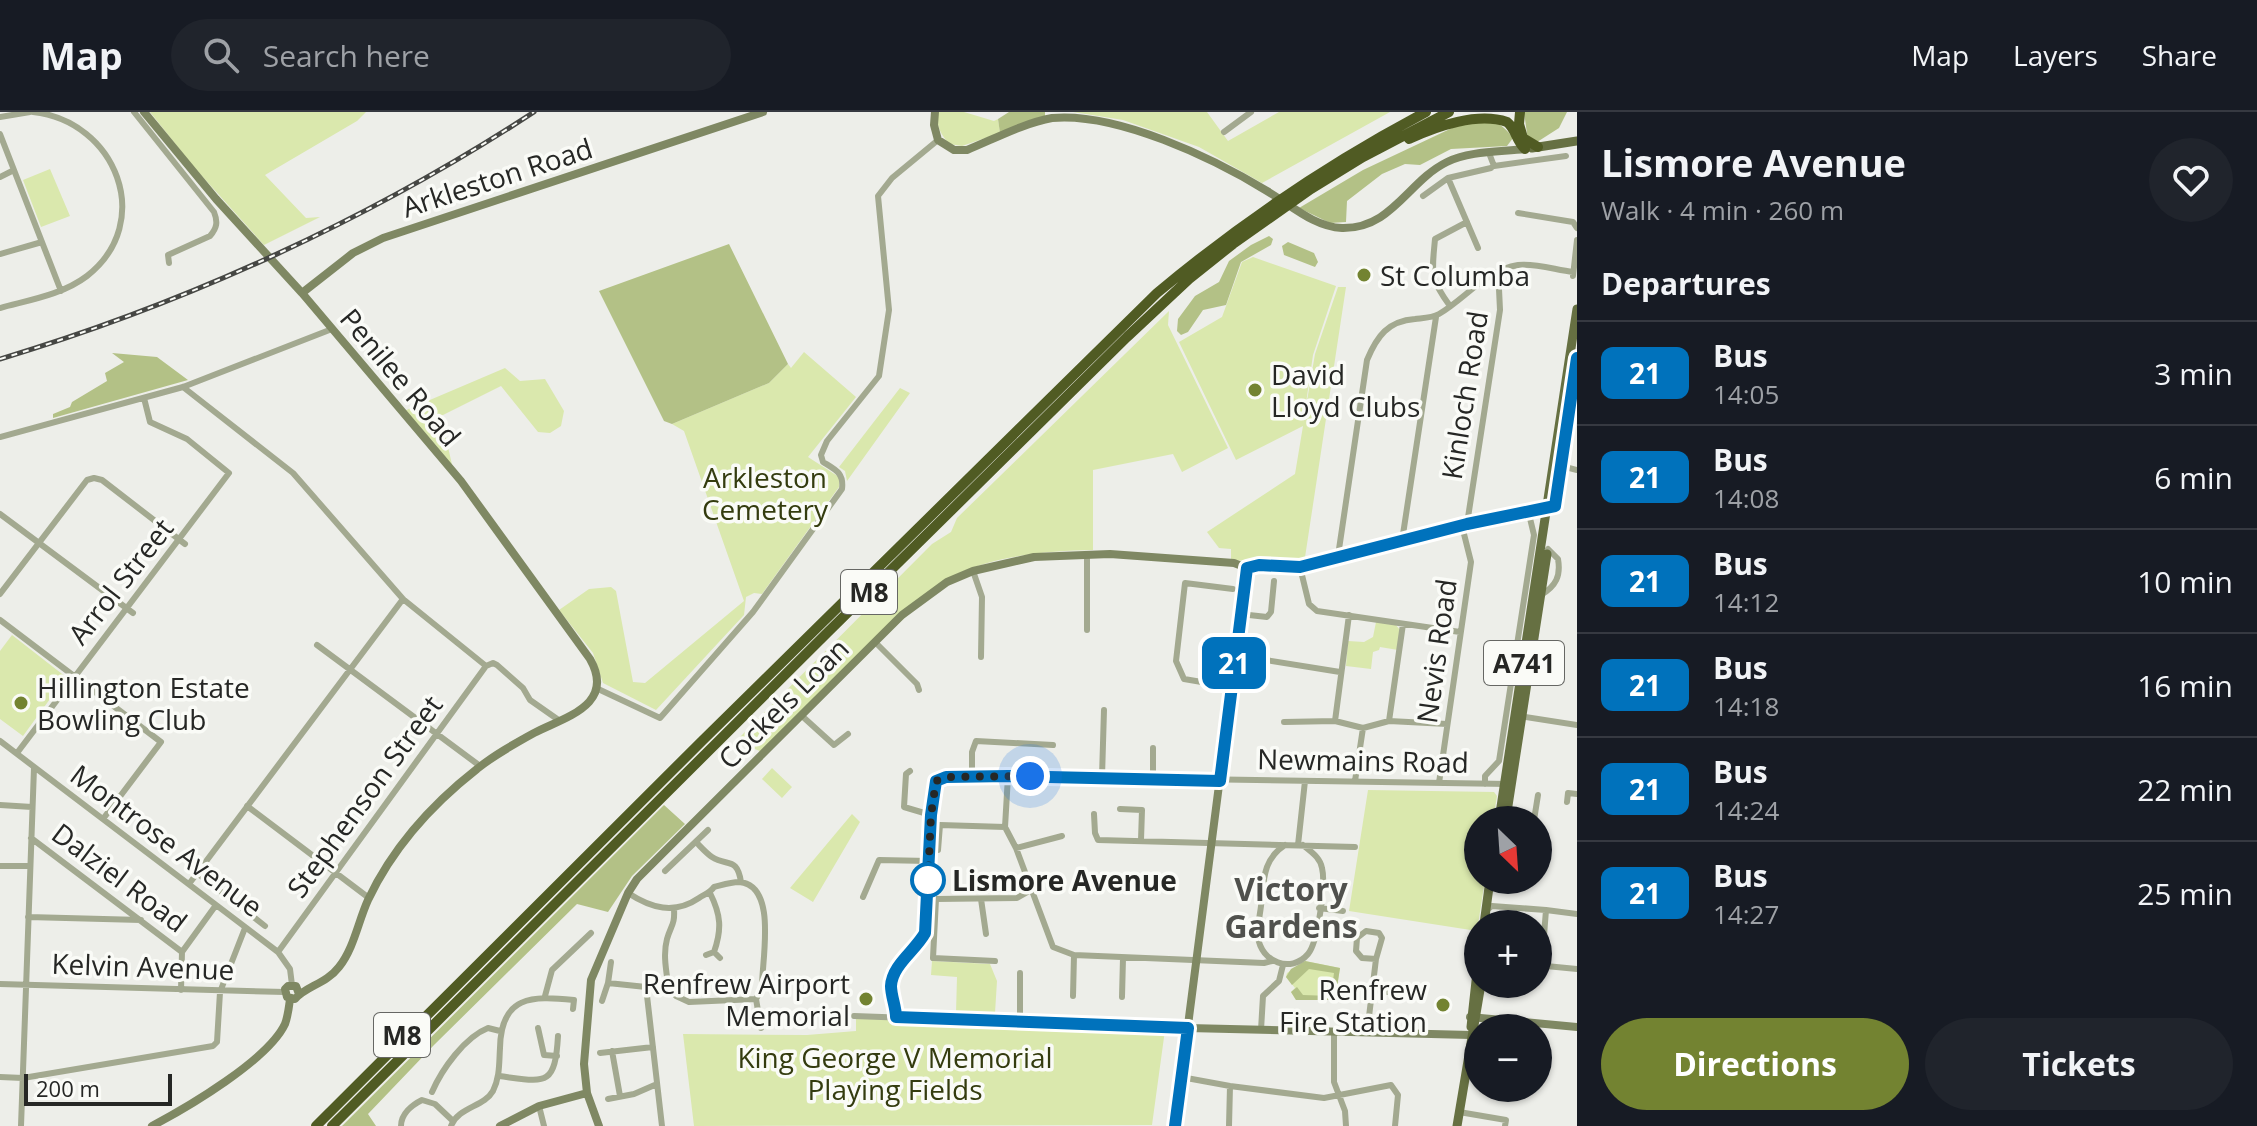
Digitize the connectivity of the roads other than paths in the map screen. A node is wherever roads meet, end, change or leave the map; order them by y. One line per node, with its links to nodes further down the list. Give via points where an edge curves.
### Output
1 (31, 112): 10 (street); 36 (street, via 67,121 92,137 114,167 120,189 114,244 88,274)
2 (134, 112): 34 (street, via 217,219 210,236 168,255)
3 (144, 112): 37 (street, Penilee Road)
4 (763, 112): 37 (street, Arkleston Road, via 383,238 353,253)
5 (935, 112): 15 (street)
6 (1251, 112): 11 (street)
7 (1424, 112): 165 (highway, M8, via 1273,202 1157,293)
8 (1449, 112): 23 (highway, M8)
9 (1520, 112): 16 (highway, via 1523,138)
10 (0, 117)
11 (1224, 132)
12 (0, 134): 22 (street)
13 (1516, 137): 17 (highway); 18 (highway); 23 (highway, via 1501,119 1474,113)
14 (1576, 138): 16 (main road)
15 (938, 140): 19 (street, via 954,150 967,150 1050,118 1109,121 1202,153 1327,226 1365,225 1382,218 1448,161); 81 (street, via 878,196 889,310 879,376 821,455 839,472 842,489 753,612 660,718)
16 (1538, 147): 17 (main road)
17 (1525, 149): 18 (street)
18 (1507, 151): 19 (street)
19 (1489, 153): 20 (street, via 1494,166)
20 (1566, 156)
21 (1491, 168): 25 (street)
22 (14, 170): 24 (street); 31 (street)
23 (1341, 170): 230 (highway, M8, via 1233,244 1127,337)
24 (0, 177)
25 (1448, 178): 26 (street); 28 (street)
26 (1423, 196)
27 (1518, 213): 29 (street, via 1573,222)
28 (1467, 222): 32 (street); 38 (street, via 1435,239 1433,277)
29 (1577, 228)
30 (1577, 240): 35 (street, via 1573,274 1520,264)
31 (42, 242): 33 (street); 36 (street)
32 (1478, 248)
33 (0, 254)
34 (169, 263)
35 (1491, 275): 38 (street); 52 (street, Kinloch Road, via 1499,289 1500,310)
36 (61, 291): 39 (street)
37 (302, 293): 42 (street, Penilee Road)
38 (1450, 306): 41 (street)
39 (0, 308)
40 (1577, 309): 47 (main road, A741)
41 (1436, 317): 53 (street); 57 (street, via 1403,320 1375,339 1367,360)
42 (332, 329): 44 (street); 81 (street, Penilee Road, via 493,523 590,659)
43 (1577, 357): 47 (main road, A741)
44 (183, 387): 45 (street); 64 (street, via 293,473)
45 (144, 398): 46 (street); 54 (street, Arrol Street, via 150,422 187,439 229,473)
46 (0, 437)
47 (1558, 464): 48 (street); 49 (main road, A741)
48 (1577, 470)
49 (1552, 506): 50 (street, Cockels Loan); 85 (main road, A741); 85 (main road, A741)
50 (1528, 510): 52 (street, Cockels Loan); 110 (street, via 1534,535 1499,761 1485,776)
51 (0, 514): 55 (street)
52 (1464, 525): 53 (street, Cockels Loan); 71 (street, Nevis Road, via 1471,562)
53 (1402, 541): 57 (street, Cockels Loan)
54 (183, 542): 55 (street, via 94,478 87,480); 65 (street, Arrol Street)
55 (40, 544): 63 (street); 65 (street)
56 (1087, 554): 59 (street, Cockels Loan); 60 (street, Cockels Loan, via 1034,557); 70 (street)
57 (1338, 556): 58 (street, Cockels Loan)
58 (1300, 567): 59 (street, Cockels Loan); 67 (street, via 1309,604 1317,611)
59 (1247, 568): 66 (street)
60 (973, 571): 72 (street, Cockels Loan, via 947,582); 75 (street, via 982,597)
61 (1274, 581): 66 (street, via 1267,617)
62 (1233, 589): 80 (street, via 1185,583 1176,661 1184,679)
63 (0, 594)
64 (403, 599): 76 (street); 77 (street)
65 (130, 610): 79 (street, Arrol Street)
66 (1240, 614): 74 (street)
67 (1349, 615): 69 (street); 78 (street)
68 (0, 620): 79 (street)
69 (1403, 624): 71 (street); 88 (street)
70 (1087, 630)
71 (1460, 632): 90 (street, Nevis Road)
72 (875, 642): 82 (street); 84 (street, Cockels Loan)
73 (317, 645): 77 (street)
74 (1235, 655): 78 (street); 80 (street)
75 (981, 657)
76 (486, 666): 86 (street, via 497,665 530,700); 94 (street, Stephenson Street)
77 (350, 669): 94 (street); 116 (street)
78 (1340, 672): 87 (street)
79 (75, 677): 98 (street, Arrol Street); 123 (street, via 161,742)
80 (1231, 687): 106 (street)
81 (596, 688): 86 (street, via 584,708)
82 (919, 690)
83 (1104, 710): 104 (street)
84 (802, 716): 93 (street, via 834,745); 145 (street, Cockels Loan)
85 (1518, 716): 91 (street); 111 (main road, A741)
86 (560, 721): 99 (street)
87 (1335, 721): 89 (street); 92 (street)
88 (1389, 721): 90 (street); 92 (street)
89 (1284, 722)
90 (1447, 724): 109 (street, Nevis Road)
91 (1577, 725)
92 (1363, 728): 108 (street)
93 (848, 734)
94 (436, 735): 99 (street); 140 (street, Stephenson Street)
95 (0, 741): 98 (street, Montrose Avenue)
96 (1053, 745): 103 (street, via 976,741)
97 (1153, 748): 105 (street)
98 (17, 753): 100 (street, Montrose Avenue)
99 (480, 766): 149 (street, via 408,834)
100 (34, 768): 119 (street); 123 (street, Montrose Avenue)
101 (910, 771): 122 (street, via 904,807)
102 (1008, 776): 103 (street, Newmains Road); 104 (street, Newmains Road); 124 (street)
103 (972, 777): 122 (street, Newmains Road, via 936,781)
104 (1102, 777): 105 (street, Newmains Road)
105 (1153, 778): 106 (street, Newmains Road)
106 (1220, 781): 107 (street, Newmains Road); 130 (street)
107 (1305, 781): 108 (street, Newmains Road); 132 (street)
108 (1355, 781): 109 (street, Newmains Road)
109 (1439, 783): 110 (street, Newmains Road)
110 (1485, 784): 111 (street, Newmains Road)
111 (1508, 784): 117 (main road, A741)
112 (1577, 794): 114 (street, via 1568,793)
113 (1538, 795): 118 (street)
114 (1567, 802)
115 (0, 805): 119 (street)
116 (247, 806): 140 (street); 141 (street)
117 (1504, 806)
118 (1536, 806)
119 (32, 807): 127 (street)
120 (1120, 809): 128 (street, via 1142,810)
121 (1094, 814): 128 (street, via 1098,840)
122 (931, 815): 136 (street, Newmains Road)
123 (103, 819): 143 (street, Montrose Avenue)
124 (1005, 827): 134 (street); 135 (street, via 940,825)
125 (708, 830): 129 (street)
126 (1062, 836): 134 (street)
127 (31, 838): 138 (street); 160 (street, Dalziel Road)
128 (1141, 840): 130 (street)
129 (696, 842): 139 (street); 142 (street, via 711,857 736,866)
130 (1210, 844): 131 (street); 172 (street)
131 (1285, 845): 132 (street); 174 (street, via 1266,864 1257,935)
132 (1300, 845): 133 (street); 152 (street, via 1323,869)
133 (1355, 847)
134 (1016, 848): 144 (street)
135 (938, 850)
136 (929, 861): 148 (street, via 879,860); 197 (street, Newmains Road, via 925,933 894,972)
137 (0, 866): 138 (street)
138 (29, 866): 159 (street)
139 (665, 871)
140 (333, 872): 149 (street); 167 (street, Stephenson Street)
141 (197, 873): 143 (street); 161 (street)
142 (741, 882): 146 (street, via 714,887); 193 (street, via 755,889 764,903 762,989)
143 (189, 884): 151 (street, Montrose Avenue)
144 (1031, 890): 150 (street, via 1017,898); 169 (street, via 1053,947)
145 (628, 893): 154 (street, via 647,905); 222 (street, Cockels Loan, via 591,980 584,1064)
146 (710, 893): 154 (street); 168 (street, via 721,925 717,955)
147 (1491, 894): 153 (main road)
148 (863, 897)
149 (369, 898): 189 (street, via 341,965 325,982)
150 (981, 899): 164 (street); 173 (street, via 936,899 933,958)
151 (216, 905): 162 (street, Montrose Avenue); 166 (street)
152 (1319, 908): 156 (street); 176 (street, via 1312,948 1298,962)
153 (1489, 908): 155 (street)
154 (674, 909): 183 (street, via 665,957)
155 (1546, 910)
156 (1343, 911)
157 (1552, 911): 158 (street)
158 (1577, 914)
159 (28, 917): 160 (street); 182 (street)
160 (141, 920): 166 (street, Dalziel Road)
161 (265, 926)
162 (245, 928): 167 (street, Montrose Avenue); 188 (street)
163 (591, 933): 190 (street, via 552,970)
164 (986, 934)
165 (496, 945): 233 (highway, M8); 234 (highway, M8)
166 (182, 952): 186 (street)
167 (278, 952): 189 (street, Montrose Avenue, via 290,969)
168 (706, 955)
169 (1074, 955): 170 (street); 191 (street)
170 (1123, 958): 172 (street); 192 (street)
171 (1376, 959): 171 (street, via 1358,955 1361,933 1381,934); 187 (street)
172 (1196, 960): 174 (street); 203 (street)
173 (995, 961)
174 (1272, 961): 176 (street)
175 (611, 962): 180 (street)
176 (1283, 965): 204 (street, via 1281,978 1262,1000)
177 (1552, 966): 178 (street)
178 (1577, 969)
179 (1020, 973): 198 (street)
180 (608, 983): 185 (street); 194 (street)
181 (0, 984): 182 (street, Kelvin Avenue)
182 (26, 984): 186 (street, Kelvin Avenue); 217 (street)
183 (668, 984): 185 (street); 193 (street, via 689,1002)
184 (1405, 986): 187 (street, via 1403,994)
185 (646, 987): 210 (street)
186 (181, 990): 188 (street, Kelvin Avenue)
187 (1373, 990): 207 (street)
188 (220, 992): 189 (street, Kelvin Avenue); 217 (street, via 213,1046)
189 (291, 993): 232 (street, via 284,1025 271,1043 215,1087)
190 (545, 996): 195 (street, via 574,1000); 205 (street, via 520,1004)
191 (1073, 996)
192 (1122, 997)
193 (756, 999): 202 (street)
194 (602, 1001)
195 (573, 1009)
196 (854, 1016): 197 (street)
197 (896, 1017): 198 (street)
198 (1020, 1024): 203 (street)
199 (1552, 1026): 200 (street)
200 (1577, 1027)
201 (538, 1028): 213 (street, via 544,1055)
202 (761, 1028)
203 (1188, 1028): 204 (street); 216 (street)
204 (1261, 1030): 206 (street)
205 (500, 1031): 214 (street); 221 (street, via 488,1028 473,1037)
206 (1334, 1032): 207 (street); 224 (street)
207 (1367, 1033): 208 (street)
208 (1464, 1035)
209 (558, 1036): 213 (street)
210 (653, 1047): 211 (street); 219 (street)
211 (612, 1051): 212 (street); 223 (street)
212 (600, 1053)
213 (557, 1056): 214 (street, via 545,1079)
214 (499, 1076): 228 (street, via 492,1093)
215 (0, 1077): 217 (street)
216 (1181, 1077): 220 (street); 240 (street)
217 (23, 1078): 231 (street)
218 (1464, 1080): 227 (main road)
219 (657, 1084): 223 (street); 239 (street)
220 (1230, 1086): 224 (street); 241 (street)
221 (432, 1092)
222 (587, 1093): 226 (street); 238 (street, Cockels Loan)
223 (620, 1096): 225 (street)
224 (1337, 1096): 242 (street); 243 (street, via 1391,1085 1398,1095)
225 (608, 1099)
226 (539, 1106): 236 (street); 237 (street)
227 (1459, 1112): 229 (street); 244 (main road)
228 (452, 1123): 235 (street, via 435,1104 422,1100 408,1110)
229 (1506, 1123)
230 (334, 1124)
231 (21, 1126)
232 (152, 1126)
233 (308, 1126)
234 (316, 1126)
235 (401, 1126)
236 (500, 1126)
237 (544, 1126)
238 (599, 1126)
239 (662, 1126)
240 (1175, 1126)
241 (1229, 1126)
242 (1346, 1126)
243 (1395, 1126)
244 (1457, 1126)

